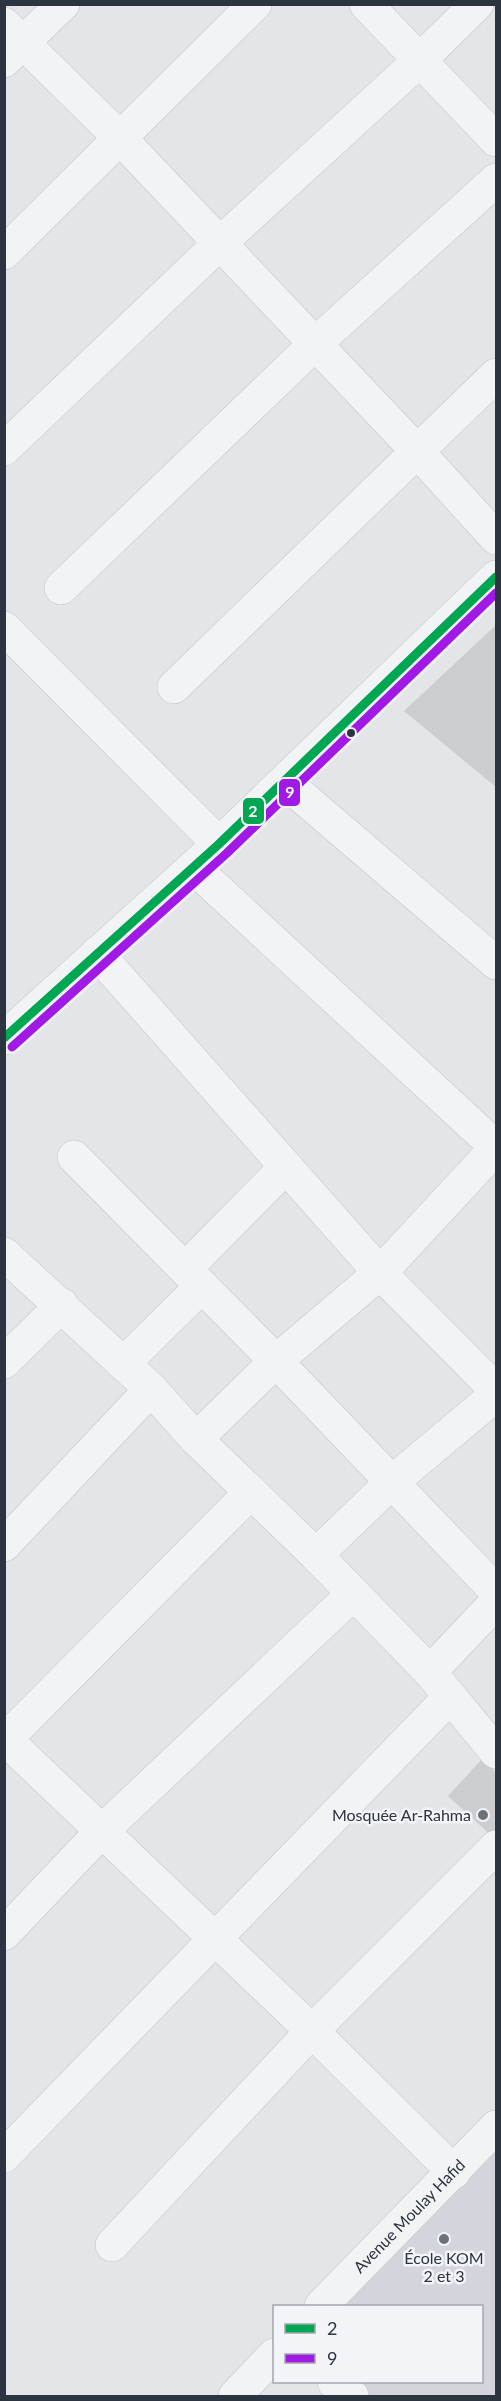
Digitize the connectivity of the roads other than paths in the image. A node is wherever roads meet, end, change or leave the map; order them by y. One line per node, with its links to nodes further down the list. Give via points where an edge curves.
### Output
1 (63, 4): 5 (street)
2 (255, 4): 7 (street)
3 (366, 4): 6 (street)
4 (477, 4): 6 (street)
5 (11, 42): 7 (street)
6 (420, 60): 8 (street); 10 (street)
7 (120, 138): 10 (street); 11 (street)
8 (496, 140)
9 (496, 180): 12 (street)
10 (219, 244): 12 (street); 14 (street)
11 (4, 253)
12 (316, 344): 15 (street); 18 (street)
13 (496, 375): 15 (street)
14 (4, 449)
15 (417, 451): 16 (street); 20 (street)
16 (496, 538)
17 (496, 577): 21 (street)
18 (61, 588)
19 (4, 628): 22 (street)
20 (174, 687)
21 (285, 782): 22 (street); 25 (street)
22 (219, 844): 23 (street)
23 (194, 868): 24 (street); 27 (street)
24 (97, 953): 26 (street); 29 (street)
25 (496, 963)
26 (4, 1038)
27 (496, 1147): 31 (street)
28 (74, 1157): 32 (street)
29 (286, 1167): 31 (street); 32 (street)
30 (4, 1254): 33 (street)
31 (380, 1273): 34 (street); 38 (street)
32 (194, 1277): 34 (street); 36 (street)
33 (62, 1305): 35 (street); 36 (street)
34 (276, 1361): 40 (street); 41 (street)
35 (4, 1362)
36 (123, 1364): 37 (street)
37 (150, 1389): 40 (street); 43 (street)
38 (496, 1390)
39 (496, 1395): 41 (street)
40 (196, 1439): 42 (street)
41 (392, 1482): 44 (street); 45 (street)
42 (251, 1492): 44 (street); 50 (street)
43 (4, 1545)
44 (316, 1555): 46 (street)
45 (496, 1591)
46 (352, 1595): 48 (street); 52 (street)
47 (496, 1602): 48 (street)
48 (430, 1672): 49 (street)
49 (449, 1698): 51 (street); 55 (street)
50 (5, 1739): 52 (street)
51 (496, 1752)
52 (102, 1831): 54 (street); 55 (street)
53 (496, 1847): 56 (street)
54 (4, 1934)
55 (214, 1938): 56 (street); 58 (street)
56 (312, 2031): 59 (street); 60 (street)
57 (496, 2127): 59 (street, Avenue Moulay Hafid)
58 (4, 2156)
59 (454, 2172): 61 (street, Avenue Moulay Hafid)
60 (112, 2245)
61 (323, 2305)
62 (273, 2356): 64 (street)
63 (335, 2383): 65 (street)
64 (235, 2397)
65 (352, 2397)

